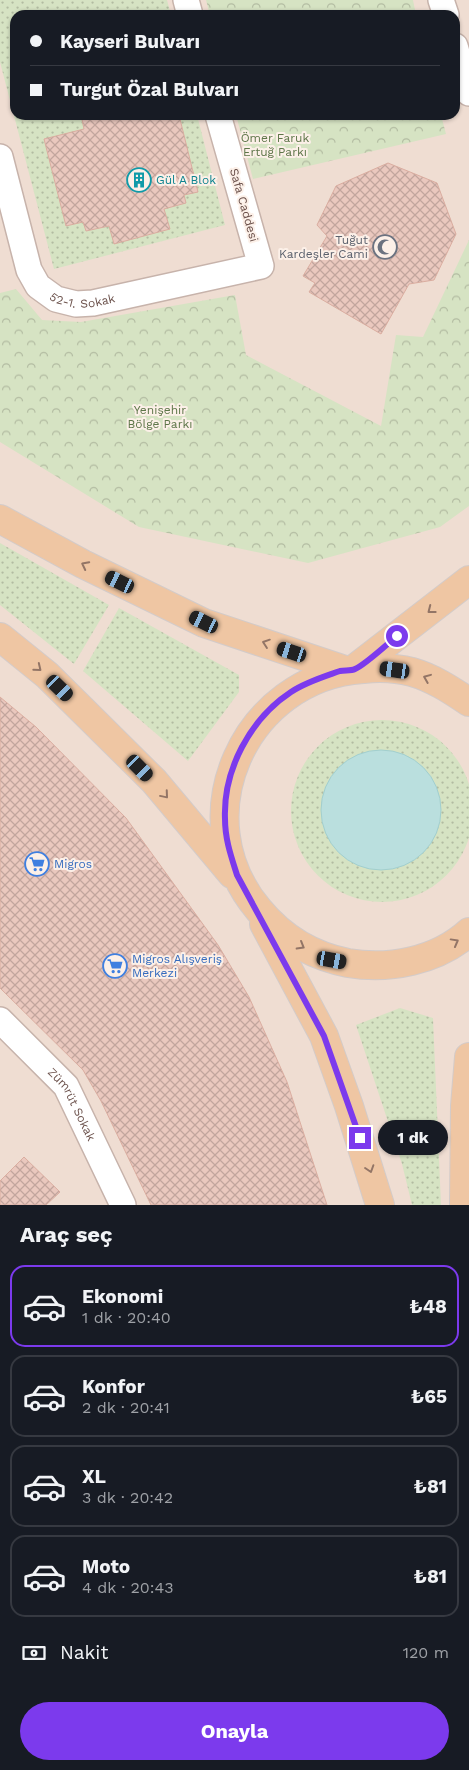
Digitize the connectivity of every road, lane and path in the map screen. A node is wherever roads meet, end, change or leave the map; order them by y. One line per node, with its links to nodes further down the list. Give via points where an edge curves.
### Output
1 (460, 63): 2 (street)
2 (469, 93)
3 (219, 120): 5 (street, Safa Caddesi)
4 (1, 164): 5 (street, 52-1. Sokak, via 29,270 38,286 56,299 76,304 93,303)
5 (261, 266)
6 (0, 519): 9 (main road, one-way to 6, via 204,622 83,564)
7 (469, 580): 9 (main road, one-way to 9)
8 (0, 637): 11 (main road, one-way to 11, via 47,675 154,781)
9 (350, 670): 10 (main road, one-way to 9, via 444,685 412,672 378,668); 11 (main road, via 317,678 291,692 268,711 249,734 236,760 227,788 224,818 228,847)
10 (469, 702)
11 (247, 894): 12 (main road, one-way to 12, via 273,927 301,947 332,960 366,966 399,964 432,955); 16 (main road, one-way to 16, via 324,1036)
12 (469, 932)
13 (0, 1020): 15 (street, Zümrüt Sokak, via 66,1086)
14 (469, 1057): 17 (main road)
15 (123, 1205)
16 (380, 1205)
17 (464, 1205)

